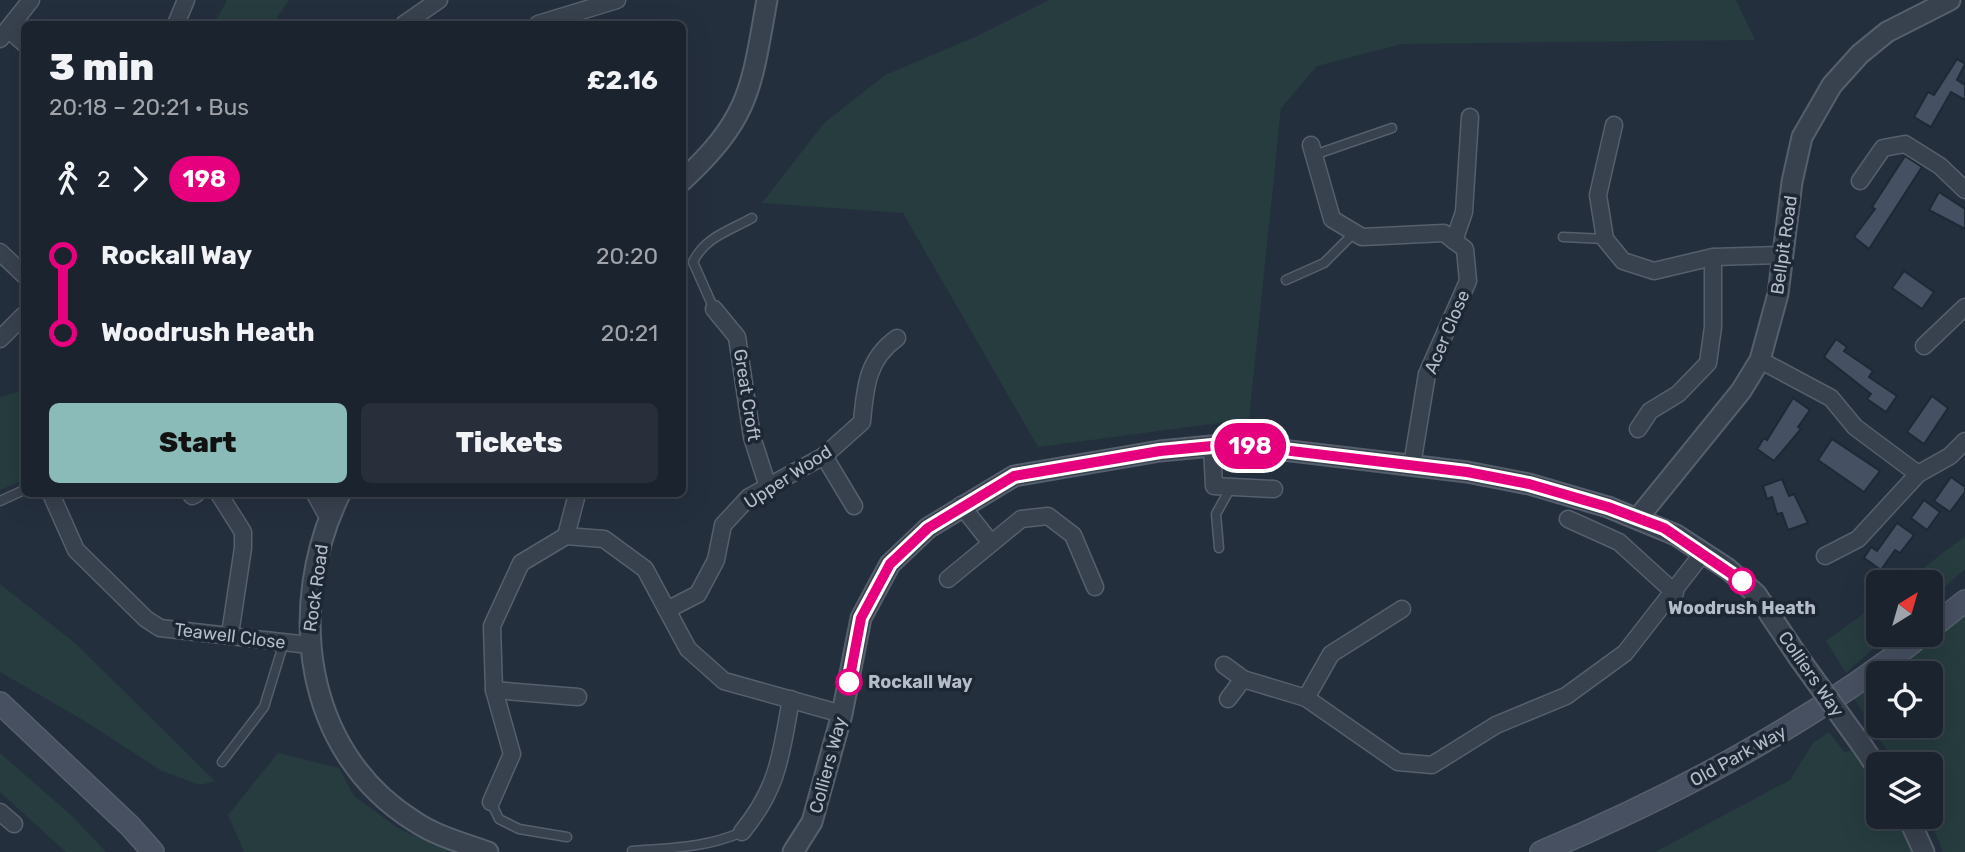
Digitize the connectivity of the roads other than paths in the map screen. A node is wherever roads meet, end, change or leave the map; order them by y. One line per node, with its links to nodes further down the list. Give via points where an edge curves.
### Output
1 (31, 0): 10 (street)
2 (186, 0): 7 (street)
3 (439, 0): 8 (street)
4 (617, 0): 9 (street)
5 (767, 0): 15 (street, via 741,112 725,138)
6 (1950, 0): 24 (street, Bellpit Road, via 1887,32 1832,85 1802,137)
7 (177, 21)
8 (408, 21)
9 (546, 21)
10 (5, 35)
11 (1470, 117): 22 (street, via 1464,212)
12 (1614, 125): 21 (street, via 1598,195)
13 (1392, 128): 14 (lane)
14 (1313, 150): 19 (street, via 1332,219)
15 (686, 177)
16 (1860, 181): 17 (street, via 1883,148 1905,144 1940,166)
17 (1965, 190)
18 (752, 218): 29 (lane, via 714,237 699,249 693,262)
19 (1355, 232): 22 (street, via 1362,237 1444,233); 27 (lane, via 1324,263)
20 (1563, 237): 21 (lane)
21 (1605, 239): 25 (street, via 1623,261 1654,271)
22 (1454, 241): 39 (street, Acer Close, via 1465,249 1468,281 1427,374)
23 (0, 252): 26 (street)
24 (1782, 255): 25 (street); 34 (street, Bellpit Road, via 1778,294)
25 (1713, 257): 35 (street, via 1708,363 1678,394 1650,411)
26 (21, 272)
27 (1286, 280)
28 (1965, 307): 33 (street)
29 (714, 309): 41 (street, Great Croft, via 737,337 752,436)
30 (21, 318): 32 (street)
31 (897, 338): 38 (street, Upper Wood, via 881,349 866,379 862,422)
32 (0, 339)
33 (1924, 346)
34 (1759, 360): 40 (street, via 1831,398 1854,427); 53 (street, Bellpit Road, via 1741,391)
35 (1639, 429)
36 (1965, 440): 40 (street, via 1950,456)
37 (1212, 446): 39 (street, Colliers Way, via 1233,444); 42 (street, via 1214,486); 51 (street, Colliers Way, via 1014,476)
38 (824, 456): 41 (street, Upper Wood); 52 (street)
39 (1412, 465): 53 (street, Colliers Way, via 1529,484)
40 (1918, 474): 60 (street, via 1858,539)
41 (768, 487): 66 (street, Upper Wood, via 749,497 723,526 716,560 698,594)
42 (1231, 487): 43 (street); 58 (lane, via 1216,514)
43 (1273, 489)
44 (21, 491): 50 (lane)
45 (52, 497): 68 (street, Teawell Close, via 76,550 146,619 160,628)
46 (221, 497): 68 (street, via 243,532)
47 (318, 497): 54 (street)
48 (339, 497): 54 (street, Rock Road)
49 (576, 497): 56 (street)
50 (0, 501)
51 (961, 505): 57 (street); 80 (street, Colliers Way, via 890,564 861,618)
52 (854, 506)
53 (1638, 518): 59 (street, Colliers Way, via 1664,528)
54 (330, 519): 70 (street, Rock Road, via 314,581)
55 (1567, 519): 63 (street, via 1619,542)
56 (566, 536): 66 (street, via 604,539 645,569); 74 (street, via 521,563 492,626)
57 (991, 543): 61 (street); 62 (street, via 1021,519 1048,516 1073,535)
58 (1219, 548)
59 (1703, 553): 63 (street); 82 (street, Colliers Way, bridge, via 1756,594)
60 (1825, 556)
61 (948, 579)
62 (1095, 587)
63 (1675, 593): 76 (street, via 1625,653 1566,696 1496,725 1432,765 1398,762)
64 (1965, 601): 67 (main road)
65 (1402, 609): 76 (street, via 1331,654)
66 (667, 610): 77 (street, via 688,649 724,681)
67 (1943, 619)
68 (230, 634): 69 (street, Teawell Close)
69 (284, 642): 70 (street, Teawell Close); 83 (lane, via 264,707)
70 (309, 645): 93 (street, Rock Road, via 324,709 366,780 415,822)
71 (1906, 648): 95 (main road, Old Park Way, via 1715,771)
72 (1224, 665): 73 (street)
73 (1242, 679): 76 (street); 78 (street)
74 (494, 690): 75 (street); 85 (street, via 512,754)
75 (578, 696)
76 (1306, 698)
77 (791, 699): 80 (street); 89 (street, via 776,777 762,808)
78 (1228, 699)
79 (0, 703): 84 (main road)
80 (842, 714): 94 (street, Colliers Way, via 812,822)
81 (0, 724): 84 (main road)
82 (1866, 752)
83 (222, 762)
84 (85, 784): 92 (main road)
85 (491, 802): 90 (lane, via 499,819 519,829)
86 (0, 812): 87 (street)
87 (14, 824)
88 (1913, 829): 96 (street)
89 (742, 832): 91 (lane, via 695,847)
90 (567, 838)
91 (632, 850)
92 (153, 852)
93 (488, 852)
94 (793, 852)
95 (1541, 852)
96 (1924, 852)

